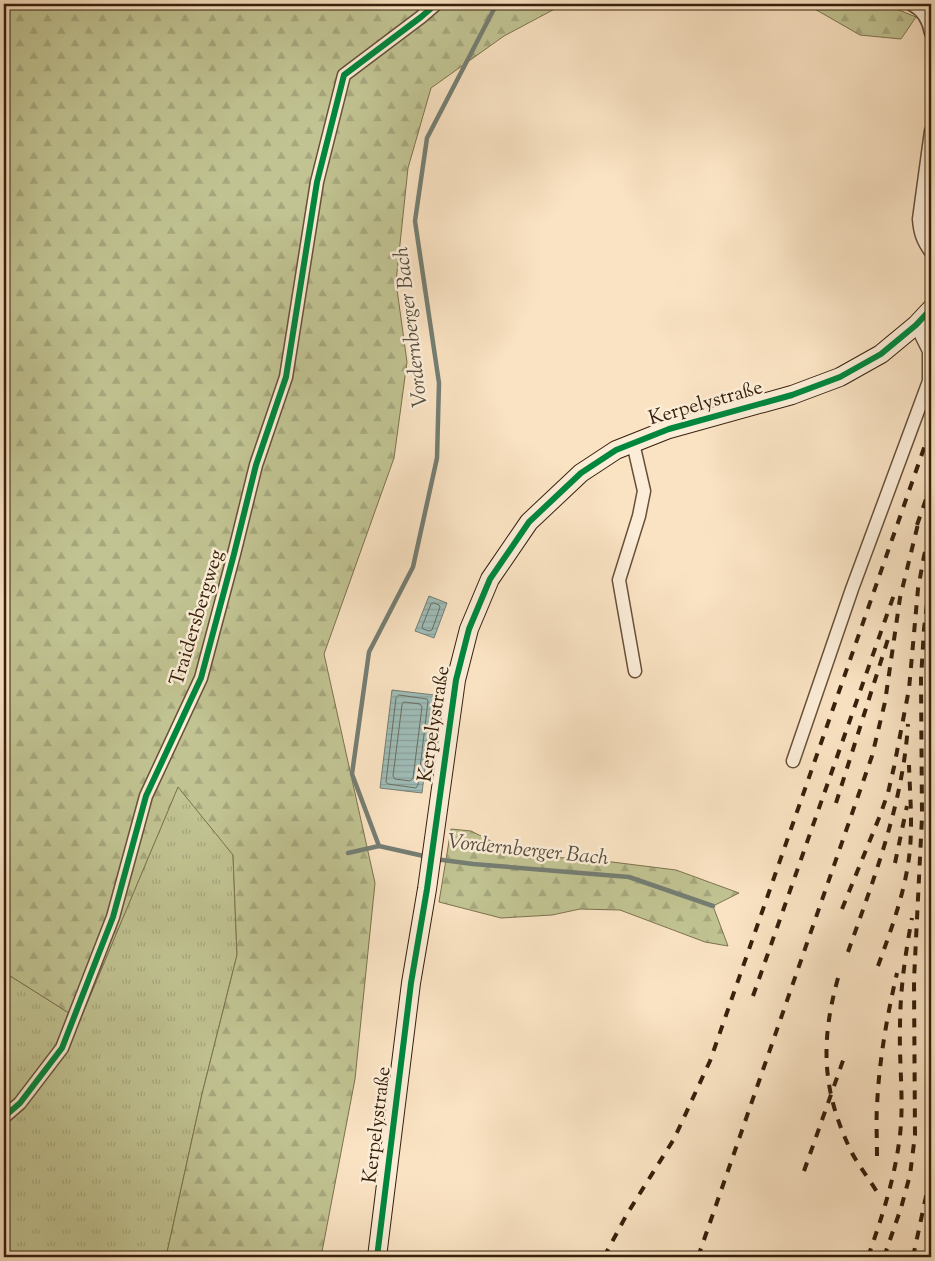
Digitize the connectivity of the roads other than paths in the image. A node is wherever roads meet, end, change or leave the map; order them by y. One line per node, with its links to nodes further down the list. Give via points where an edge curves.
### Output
1 (436, 4): 11 (street, Traidersbergweg, via 344,74 317,182 286,377 256,465 200,678 146,796 113,918 62,1048 20,1103)
2 (911, 4): 3 (street, via 924,15)
3 (931, 33)
4 (931, 131): 5 (street, via 919,219 920,231)
5 (931, 252)
6 (931, 309): 7 (main road, Kerpelystraße)
7 (916, 325): 8 (main road, Kerpelystraße, via 881,354 816,387); 10 (street, via 929,351 929,381 852,589)
8 (633, 442): 9 (street, via 644,491 619,580); 12 (main road, Kerpelystraße, via 581,473 529,522 490,579 469,629 456,680 411,983)
9 (634, 671)
10 (794, 761)
11 (4, 1116)
12 (377, 1257)

